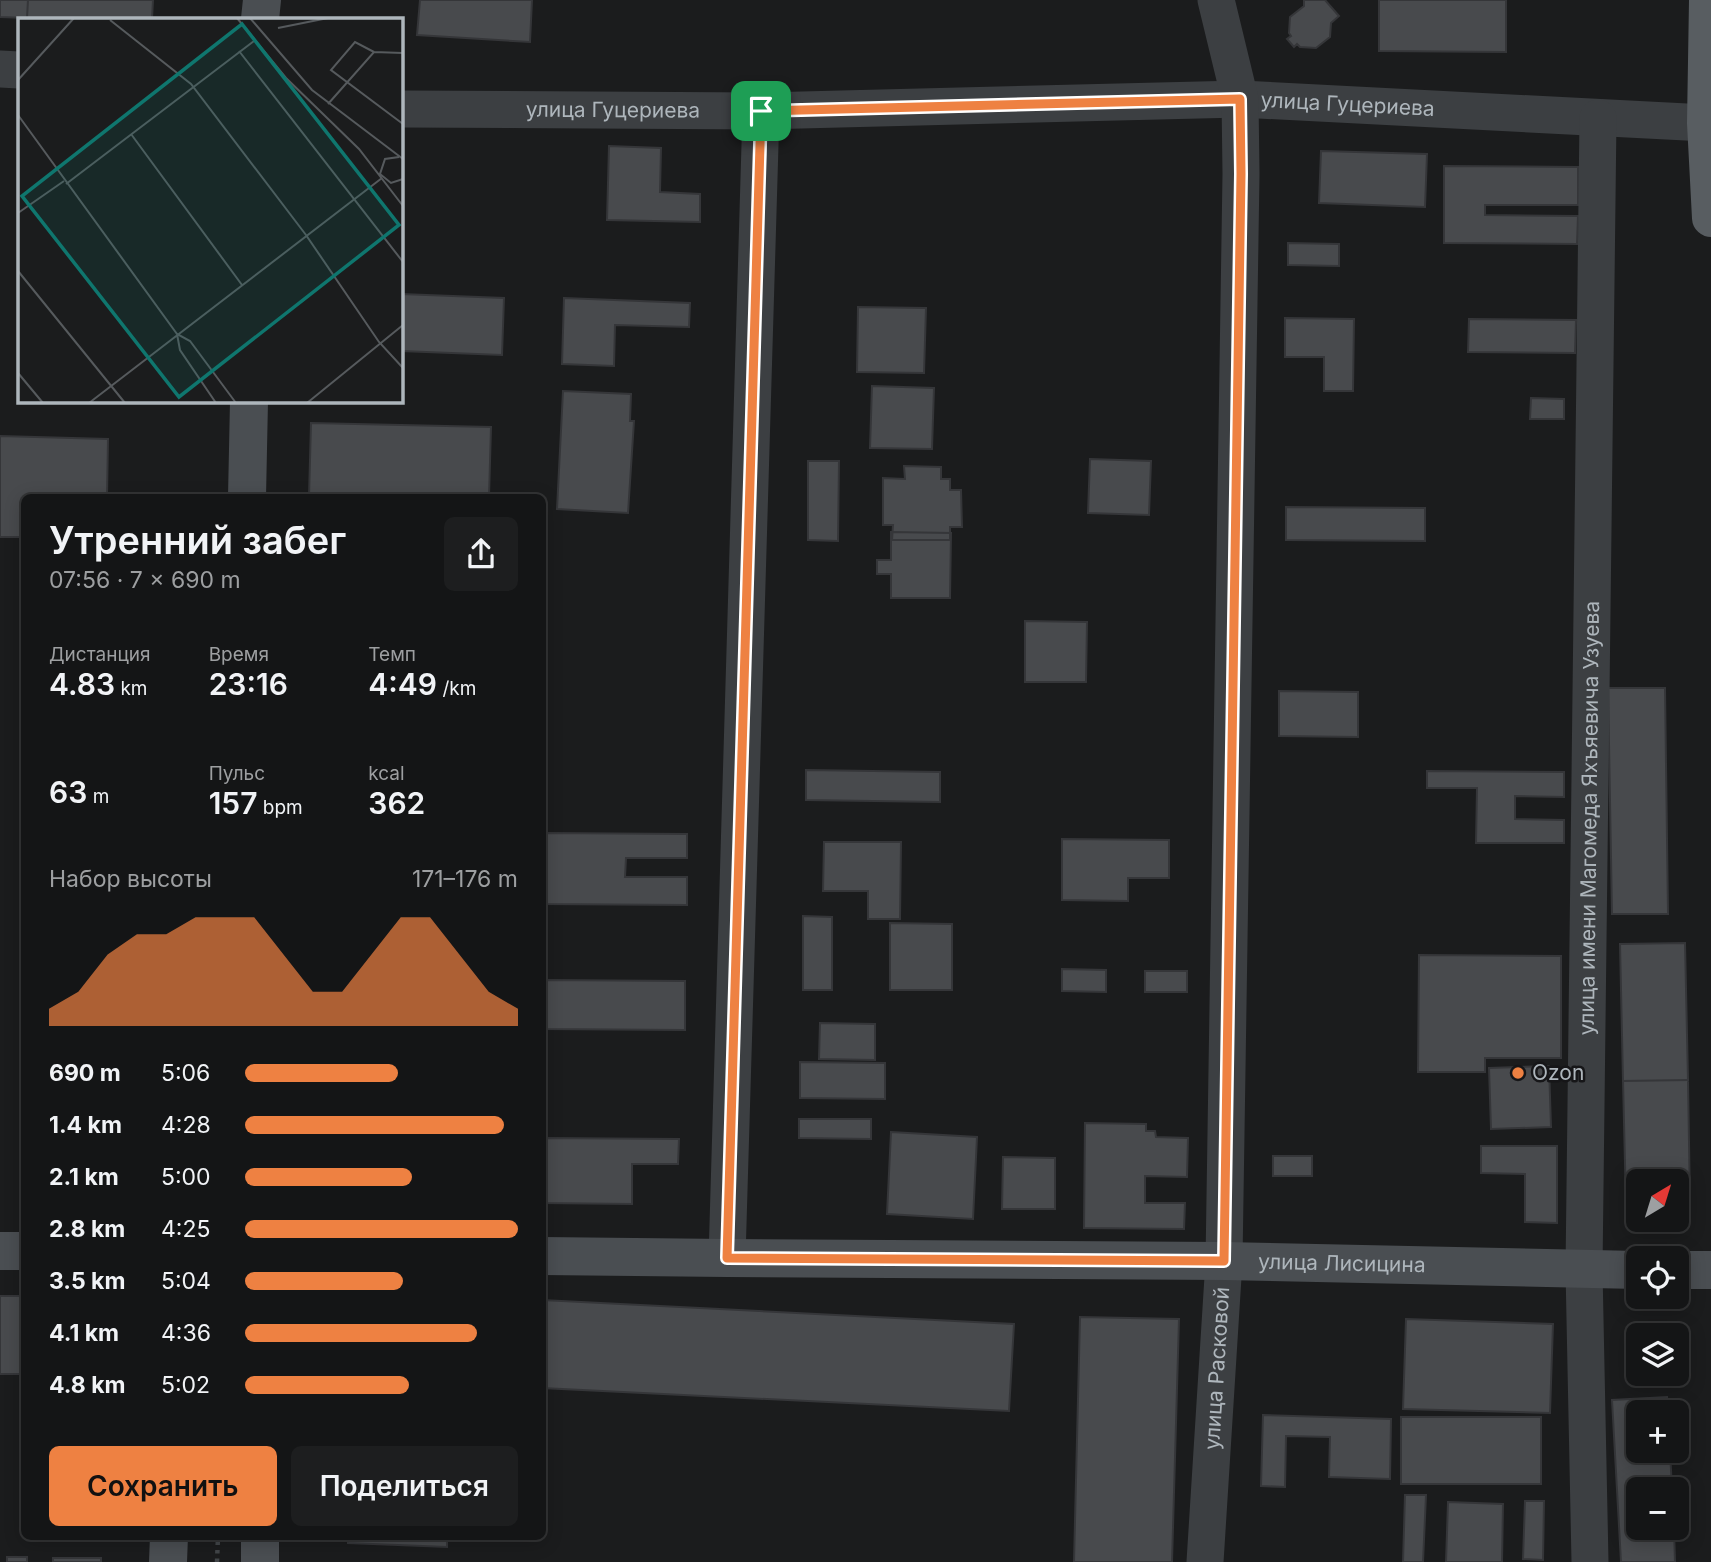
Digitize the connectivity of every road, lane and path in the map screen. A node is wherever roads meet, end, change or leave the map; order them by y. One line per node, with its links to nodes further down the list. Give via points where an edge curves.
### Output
1 (262, 0): 4 (street)
2 (1216, 0): 7 (street, улица Расковой)
3 (1707, 0): 11 (main road)
4 (261, 18)
5 (0, 69): 6 (street)
6 (18, 70)
7 (1240, 99): 9 (street, улица Гуцериева); 10 (street, улица Гуцериева); 19 (street, улица Расковой)
8 (402, 109): 9 (street, улица Гуцериева)
9 (761, 111): 18 (street)
10 (1598, 118): 11 (street, улица Гуцериева); 20 (street, улица имени Магомеда Яхъяевича Узуева)
11 (1706, 123): 12 (main road)
12 (1711, 218)
13 (249, 402): 14 (street)
14 (247, 494)
15 (0, 1251): 16 (street)
16 (21, 1251)
17 (546, 1256): 18 (street, улица Лисицина)
18 (727, 1258): 19 (street, улица Лисицина)
19 (1224, 1261): 20 (street, улица Лисицина); 30 (street, улица Расковой)
20 (1584, 1270): 21 (street, улица Лисицина); 31 (street, улица имени Магомеда Яхъяевича Узуева)
21 (1626, 1270)
22 (1689, 1270): 23 (street)
23 (1711, 1270)
24 (169, 1540): 27 (street)
25 (218, 1540): 28 (path)
26 (260, 1540): 29 (street)
27 (167, 1562)
28 (216, 1562)
29 (260, 1562)
30 (1205, 1562)
31 (1590, 1562)

